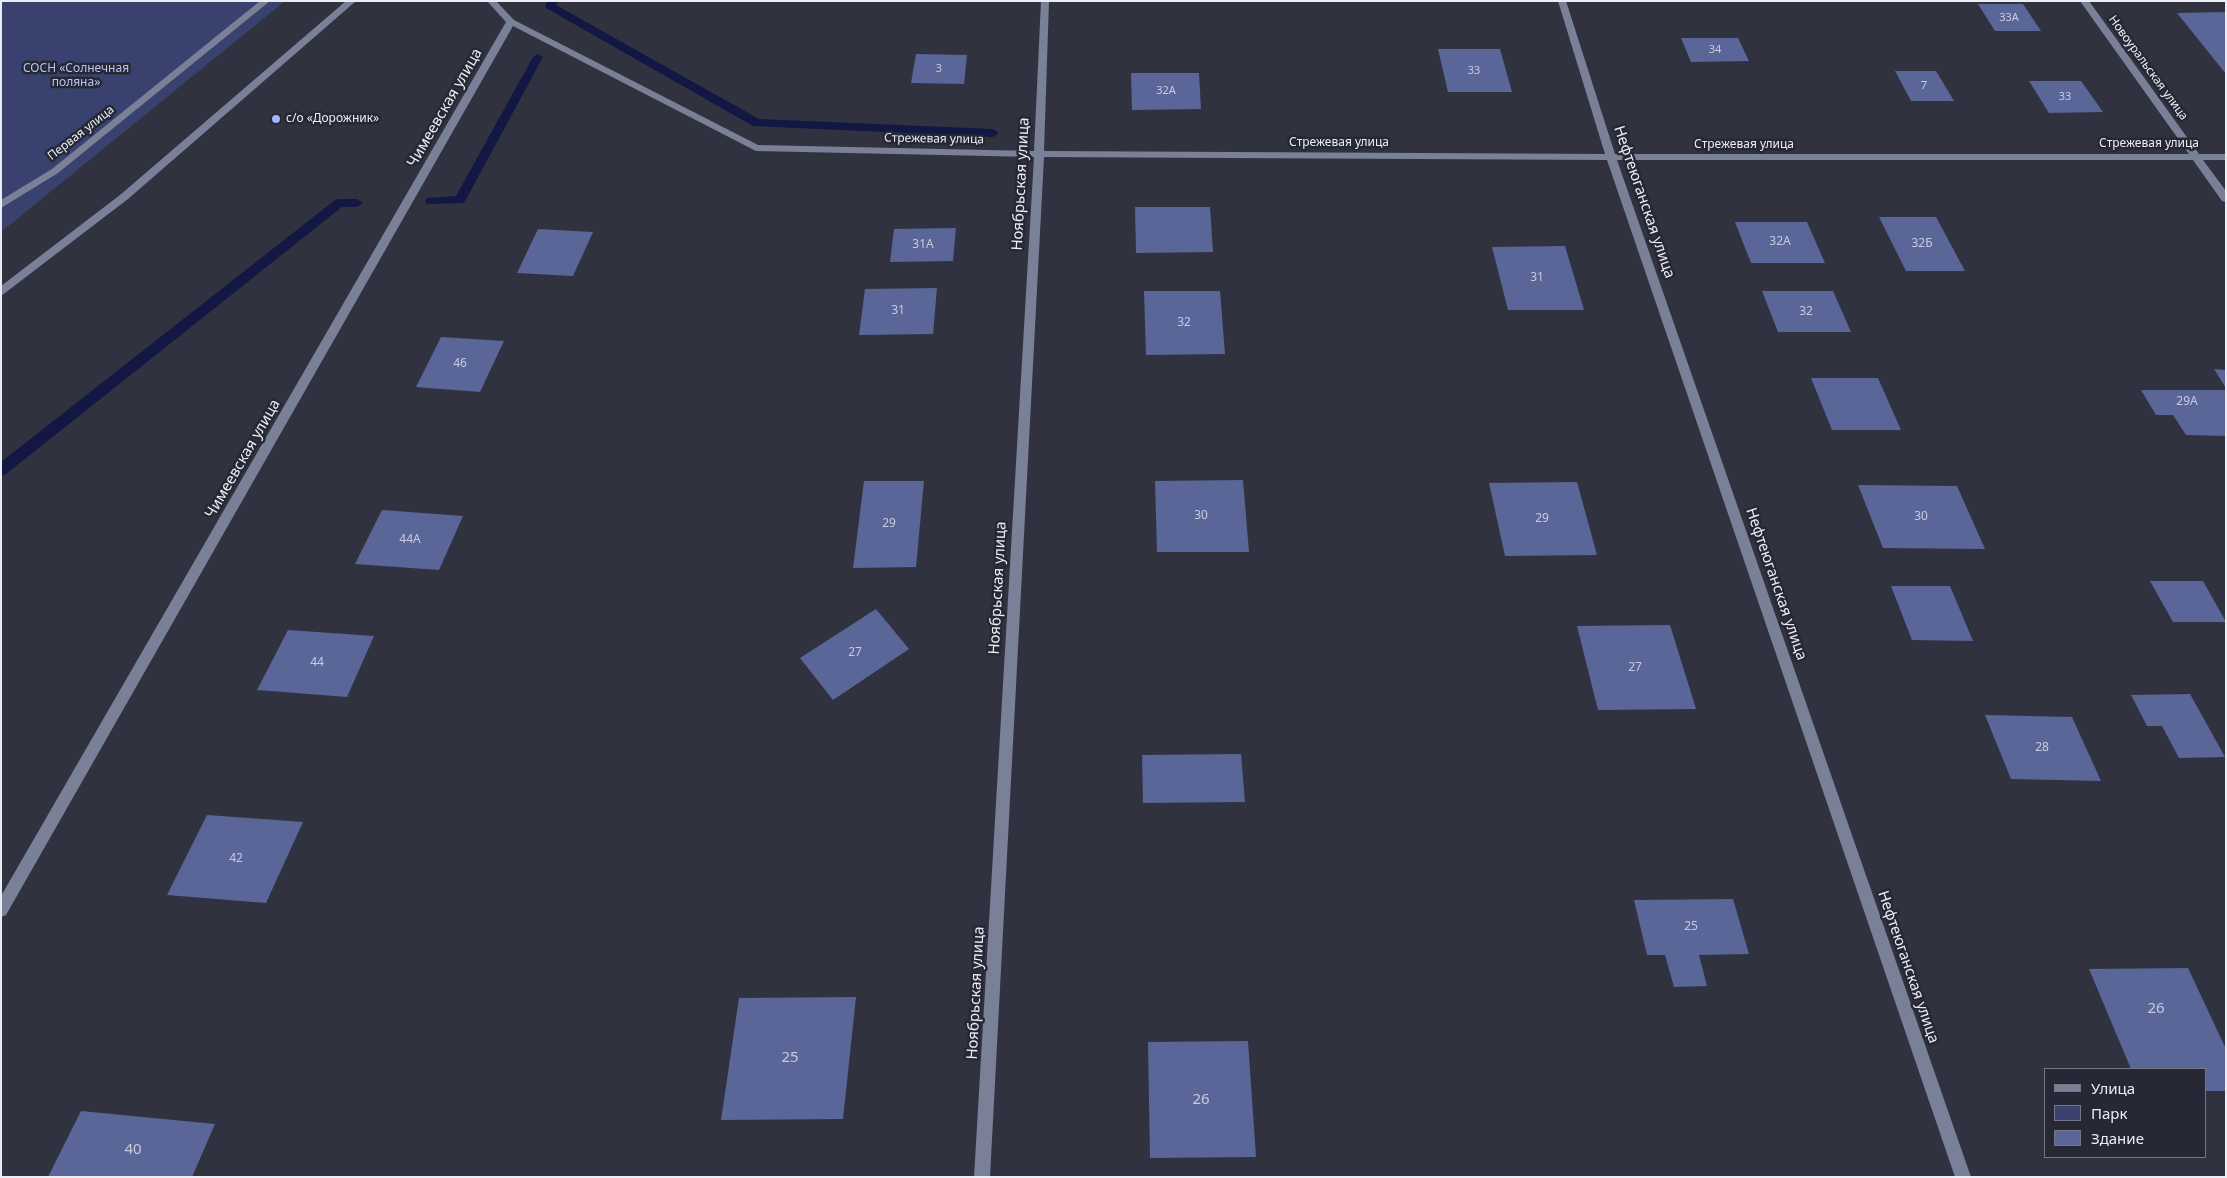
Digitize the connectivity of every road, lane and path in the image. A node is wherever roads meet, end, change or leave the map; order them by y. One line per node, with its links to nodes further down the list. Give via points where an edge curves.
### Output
1 (266, 1): 13 (street, Первая улица, via 55,171)
2 (352, 1): 14 (street, via 124,197)
3 (491, 1): 7 (street, Стрежевая улица)
4 (1045, 1): 8 (street, Ноябрьская улица)
5 (1562, 1): 9 (street, Нефтеюганская улица)
6 (2084, 1): 10 (street, Новоуральская улица)
7 (511, 22): 8 (street, Стрежевая улица, via 756,148); 15 (street, Чимеевская улица)
8 (1039, 154): 9 (street, Стрежевая улица); 16 (street, Ноябрьская улица)
9 (1611, 157): 10 (street, Стрежевая улица); 17 (street, Нефтеюганская улица)
10 (2195, 157): 11 (street, Стрежевая улица); 12 (street, Новоуральская улица)
11 (2226, 157)
12 (2226, 198)
13 (1, 205)
14 (1, 292)
15 (1, 910)
16 (982, 1177)
17 (1963, 1177)

